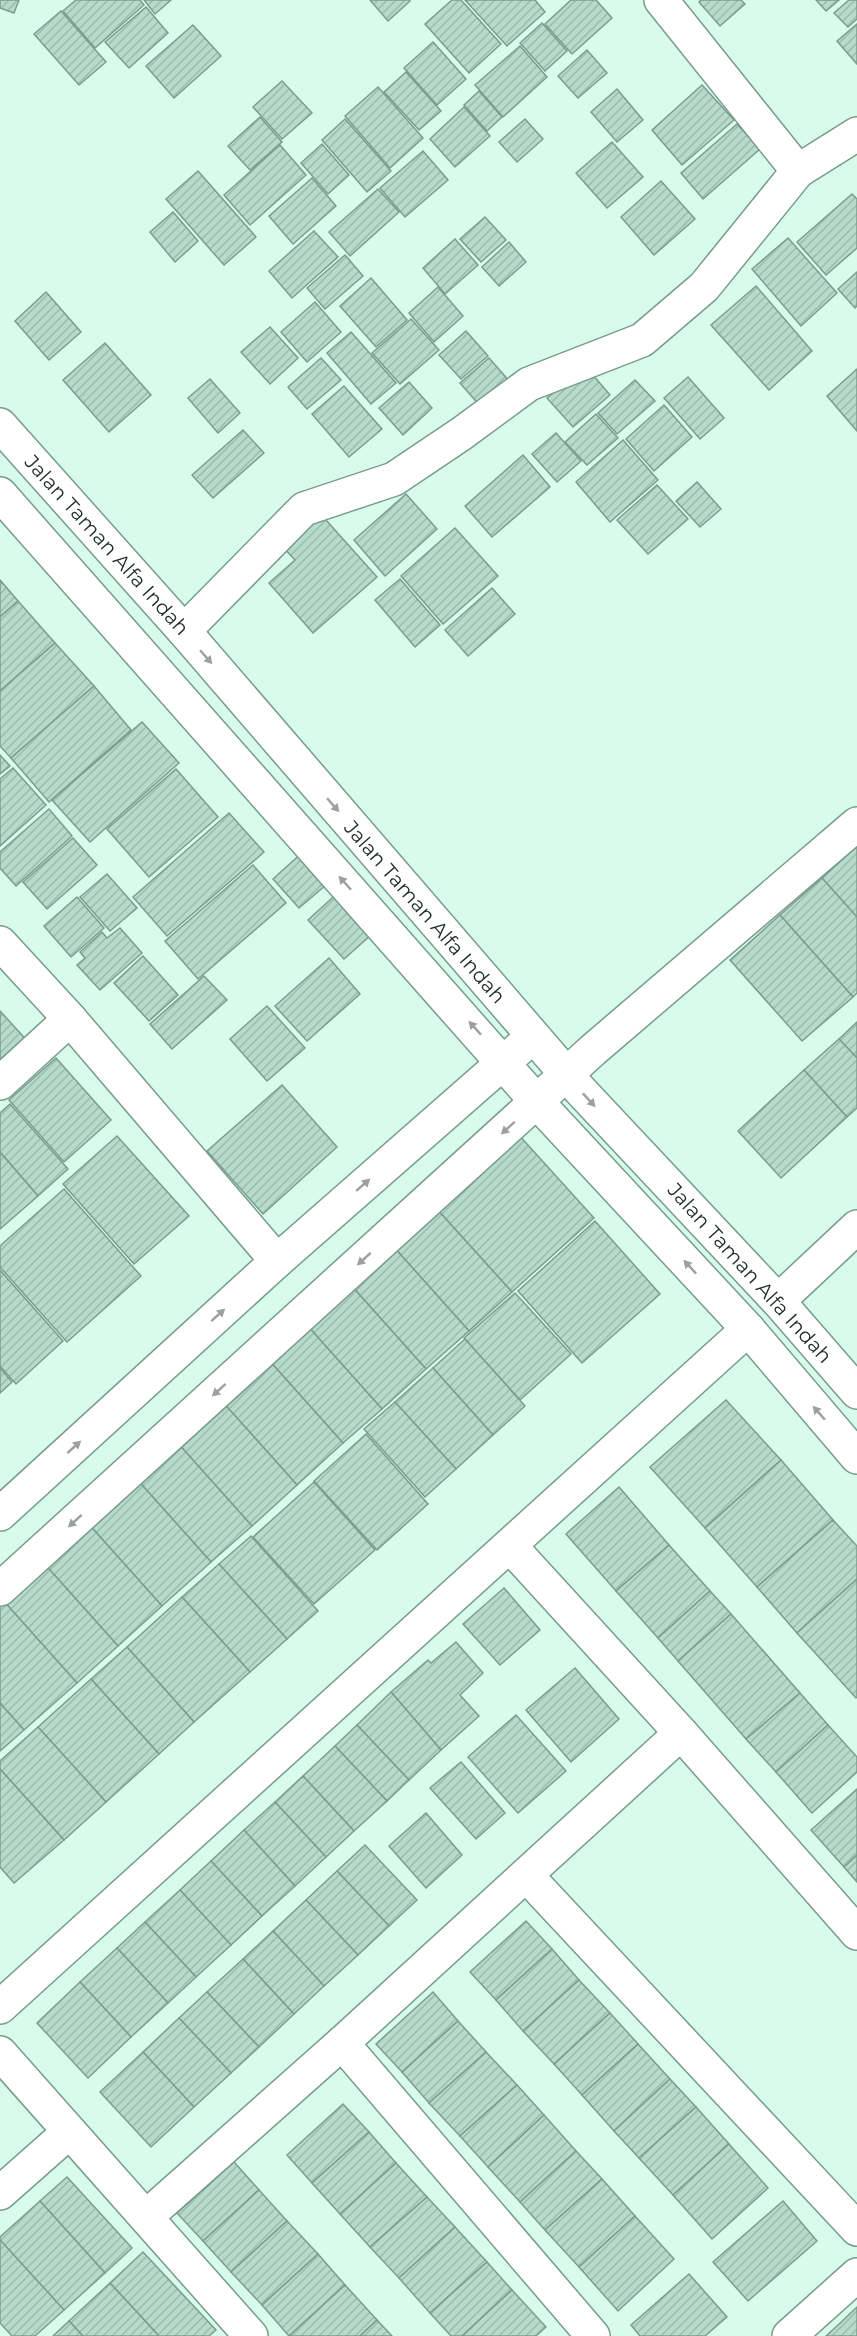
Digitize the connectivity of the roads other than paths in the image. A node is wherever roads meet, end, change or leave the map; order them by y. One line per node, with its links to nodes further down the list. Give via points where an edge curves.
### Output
1 (661, 0): 3 (street)
2 (857, 134): 3 (street)
3 (798, 171): 6 (street, via 704,287 642,340 529,384 394,479 304,509)
4 (0, 425): 6 (street, Jalan Taman Alfa Indah)
5 (0, 494): 11 (street, Jalan Taman Alfa Indah, one-way to 5)
6 (184, 631): 10 (street, Jalan Taman Alfa Indah, one-way to 10)
7 (857, 824): 12 (street)
8 (0, 943): 9 (street)
9 (70, 1019): 13 (street); 16 (street)
10 (533, 1036): 11 (street); 12 (street, Jalan Taman Alfa Indah)
11 (504, 1061): 14 (street, Jalan Taman Alfa Indah); 16 (street, one-way to 11)
12 (566, 1074): 14 (street); 17 (street, Jalan Taman Alfa Indah, one-way to 17)
13 (0, 1083)
14 (537, 1102): 18 (street, Jalan Taman Alfa Indah, one-way to 14); 23 (street, one-way to 23)
15 (857, 1227): 17 (street)
16 (277, 1261): 21 (street, one-way to 16)
17 (778, 1301): 19 (street, Jalan Taman Alfa Indah)
18 (748, 1329): 20 (street, Jalan Taman Alfa Indah, one-way to 18); 22 (street)
19 (857, 1392)
20 (857, 1457)
21 (0, 1514)
22 (510, 1546): 24 (street); 27 (street)
23 (0, 1589)
24 (681, 1733): 25 (street); 26 (street)
25 (526, 1875): 28 (street); 33 (street)
26 (857, 1933)
27 (0, 2007)
28 (342, 2043): 32 (street); 36 (street)
29 (0, 2053): 30 (street)
30 (69, 2132): 31 (street); 32 (street)
31 (0, 2193)
32 (146, 2217): 35 (street)
33 (857, 2229)
34 (857, 2275): 37 (street)
35 (251, 2336)
36 (593, 2336)
37 (789, 2336)

